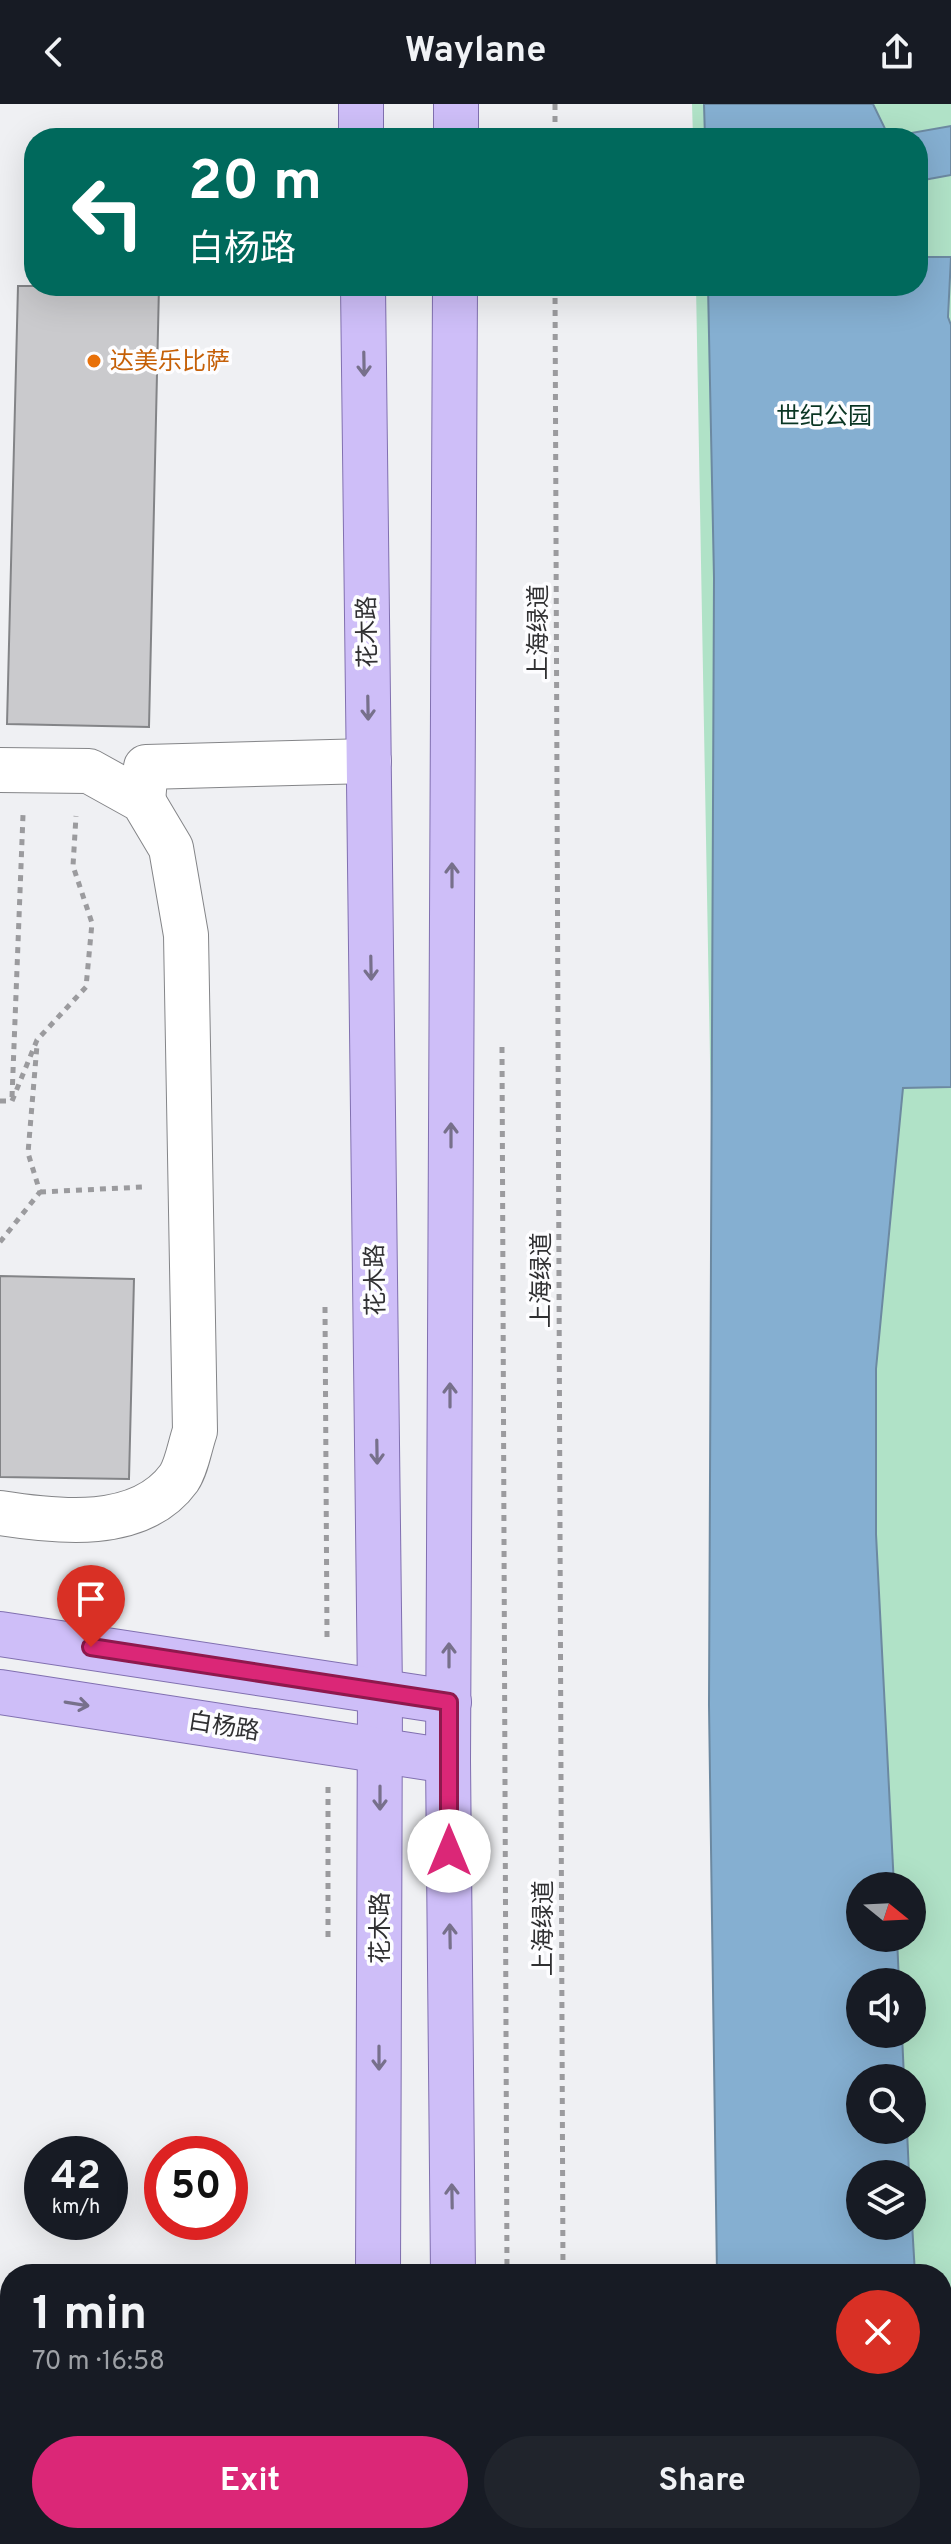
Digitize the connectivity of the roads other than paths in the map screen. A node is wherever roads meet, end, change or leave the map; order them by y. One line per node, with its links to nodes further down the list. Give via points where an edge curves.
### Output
1 (361, 104): 3 (main road)
2 (456, 104): 4 (main road)
3 (361, 128)
4 (456, 128)
5 (363, 296): 7 (main road, 花木路, one-way to 7)
6 (455, 296): 14 (main road, one-way to 6)
7 (369, 761): 9 (lane, via 146,767); 13 (main road, 花木路, one-way to 13)
8 (12, 770): 9 (lane, via 89,771)
9 (143, 801): 10 (lane, via 171,848 186,935 195,1431 180,1477 147,1507 109,1517 41,1519)
10 (0, 1513)
11 (0, 1634): 13 (main road)
12 (0, 1692): 15 (main road, 白杨路, one-way to 15)
13 (380, 1692): 14 (main road); 15 (main road, 花木路)
14 (449, 1702): 16 (main road)
15 (380, 1750): 16 (main road, 白杨路); 17 (main road, 花木路, one-way to 17)
16 (448, 1761): 18 (main road, one-way to 16)
17 (378, 2264)
18 (453, 2264)

